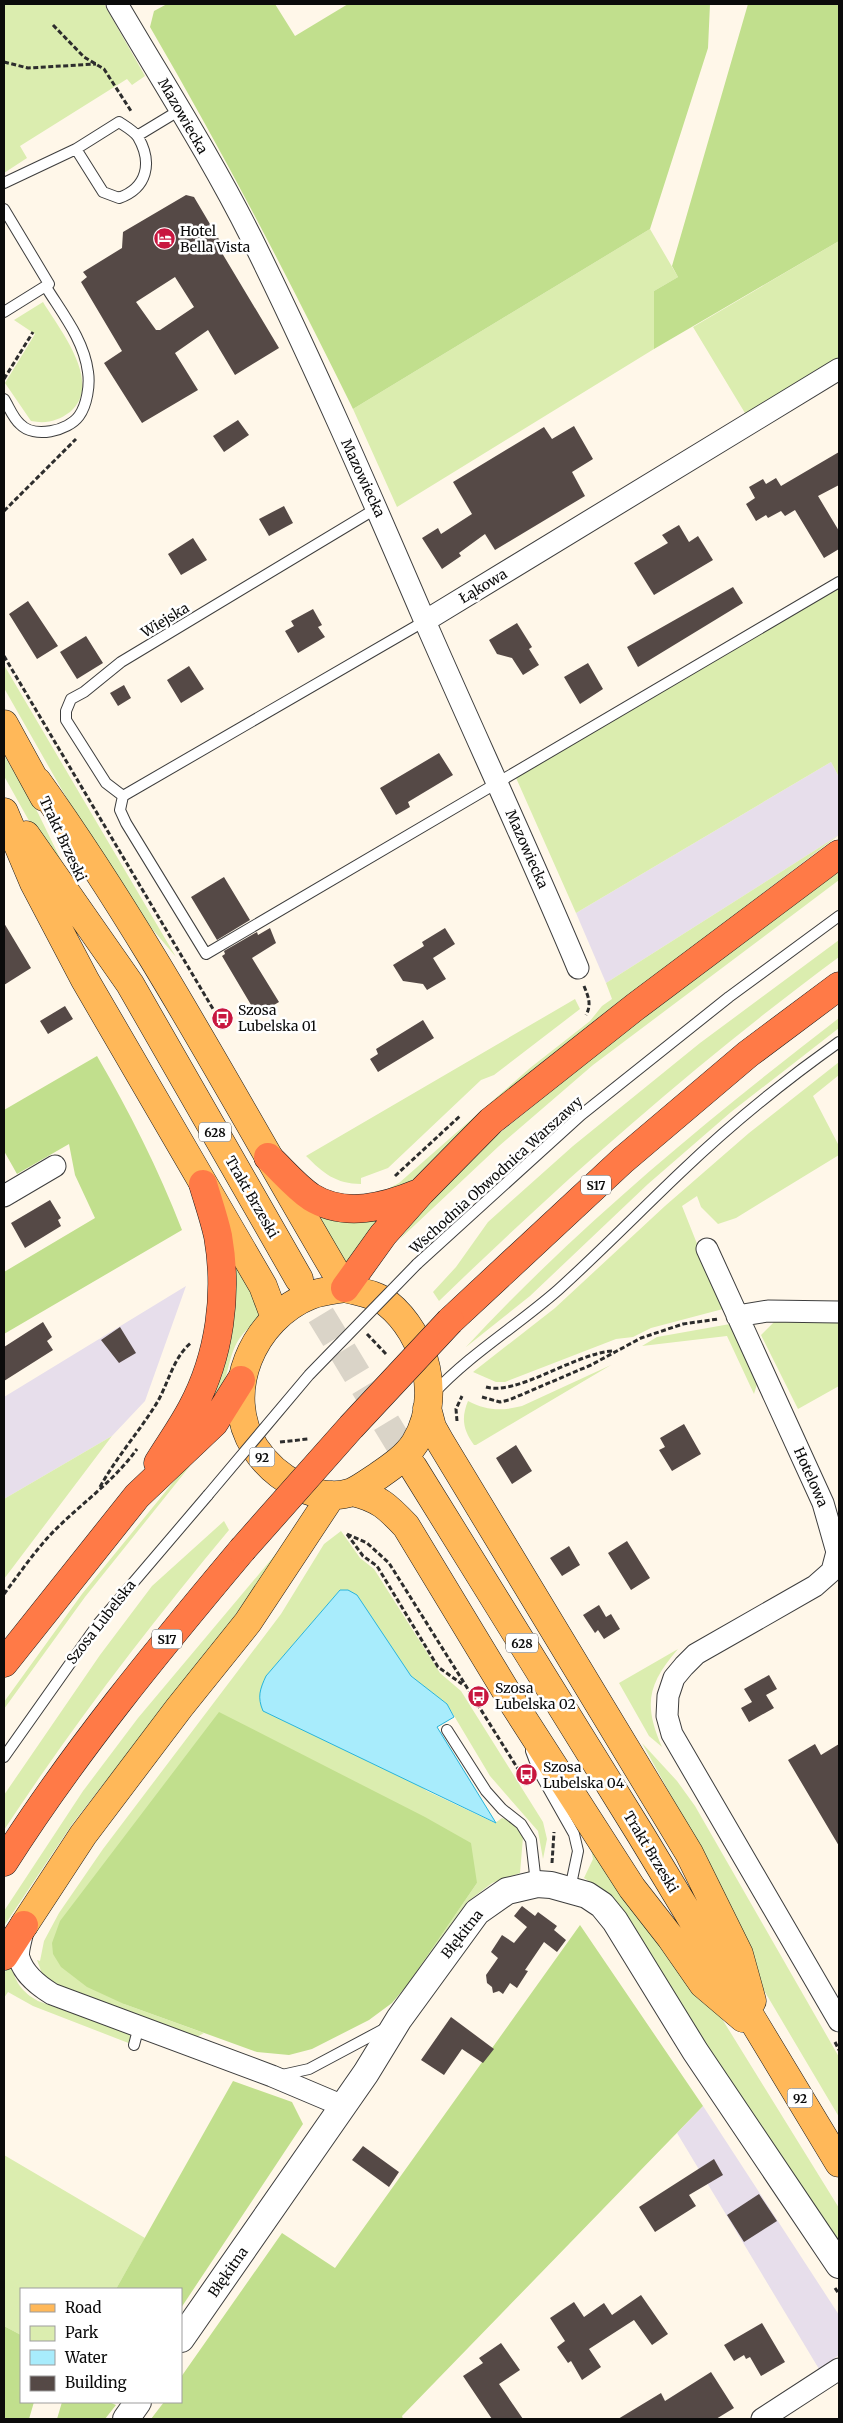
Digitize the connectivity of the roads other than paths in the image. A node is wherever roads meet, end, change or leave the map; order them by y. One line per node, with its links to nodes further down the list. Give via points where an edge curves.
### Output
1 (117, 4): 2 (street, Mazowiecka)
2 (180, 110): 3 (lane); 11 (street, Mazowiecka, via 250,236)
3 (137, 136): 4 (lane, via 119,122); 4 (lane, via 145,157 144,180 132,193 119,198 103,192)
4 (76, 149): 5 (lane)
5 (4, 183)
6 (4, 209): 7 (lane, via 49,284)
7 (46, 286): 8 (lane); 10 (lane, via 80,342 89,374 88,393 79,417 51,432 21,426)
8 (4, 312)
9 (839, 369): 13 (street, Łąkowa)
10 (4, 399)
11 (377, 508): 13 (street, Mazowiecka); 17 (lane, Wiejska, via 121,662 71,699 66,720 106,783)
12 (839, 582): 16 (lane)
13 (425, 620): 16 (street, Mazowiecka); 17 (lane, Łąkowa)
14 (4, 724): 15 (main road, Trakt Brzeski / 628)
15 (36, 781): 23 (main road, Trakt Brzeski / 628); 26 (main road, via 166,979)
16 (498, 784): 17 (lane, via 206,954 126,823 120,810); 22 (street, Mazowiecka)
17 (122, 796)
18 (4, 803): 23 (main road, Trakt Brzeski / 628)
19 (4, 812): 28 (main road, via 34,883 85,980)
20 (839, 854): 29 (highway, via 491,1121)
21 (839, 916): 41 (lane, Wschodnia Obwodnica Warszawy, bridge, via 729,996 589,1109 417,1264 309,1375)
22 (578, 968)
23 (130, 984): 32 (main road, Trakt Brzeski / 628)
24 (839, 986): 48 (highway, S17, bridge, via 748,1054 623,1160 450,1322 351,1427 175,1629 96,1730)
25 (839, 1042): 38 (lane, via 682,1170 552,1295 461,1366)
26 (268, 1157): 29 (highway, via 306,1192 330,1206 377,1207); 33 (main road)
27 (55, 1166): 30 (street)
28 (203, 1184): 36 (main road, via 264,1286); 42 (highway, via 218,1235 220,1258 222,1290 216,1342 193,1407)
29 (421, 1192): 33 (highway, via 372,1247)
30 (4, 1196)
31 (707, 1249): 35 (street, Hotelowa)
32 (300, 1279)
33 (345, 1288): 36 (main road, 92, via 311,1295); 38 (main road, 92, via 386,1302 413,1333 424,1356)
34 (839, 1312): 35 (street, via 768,1311)
35 (737, 1316): 43 (street, Hotelowa, via 823,1503 837,1552)
36 (275, 1318): 37 (main road, 92, via 252,1349)
37 (242, 1380): 40 (main road, 92, via 240,1401 243,1417 255,1448 266,1461 289,1480 310,1491); 42 (highway, via 214,1423)
38 (427, 1404): 40 (main road, 92, via 423,1427 414,1445 401,1459); 54 (main road, via 432,1426 441,1443 688,1853 739,1954)
39 (413, 1467): 54 (main road, Trakt Brzeski / 628)
40 (342, 1493): 45 (main road, via 369,1496 386,1505 406,1526); 50 (main road, via 248,1622 83,1835)
41 (208, 1495): 47 (lane, Szosa Lubelska, via 98,1624)
42 (138, 1496): 44 (highway)
43 (836, 1574): 53 (street, Hotelowa, via 696,1654 674,1678 668,1696 667,1716 672,1734)
44 (4, 1663)
45 (515, 1706): 49 (lane, via 539,1772 574,1834 578,1851); 54 (main road, via 632,1888 702,1984)
46 (447, 1730): 49 (lane, via 486,1790 521,1824)
47 (4, 1757)
48 (4, 1862)
49 (553, 1886): 52 (street, Błękitna, via 507,1891 477,1912); 58 (street, via 587,1895 602,1905 629,1942 695,2051)
50 (24, 1925): 51 (highway); 55 (street, via 19,1957 38,1986 137,2036)
51 (4, 1956)
52 (399, 2019): 55 (lane, via 371,2038 310,2069); 56 (street, Błękitna)
53 (839, 2021)
54 (761, 2034): 57 (main road, Trakt Brzeski / 92)
55 (272, 2076): 56 (street)
56 (342, 2106): 59 (street, Błękitna)
57 (839, 2163)
58 (839, 2265)
59 (182, 2338)
60 (839, 2369): 63 (street)
61 (137, 2403): 62 (street)
62 (126, 2419)
63 (762, 2419)

